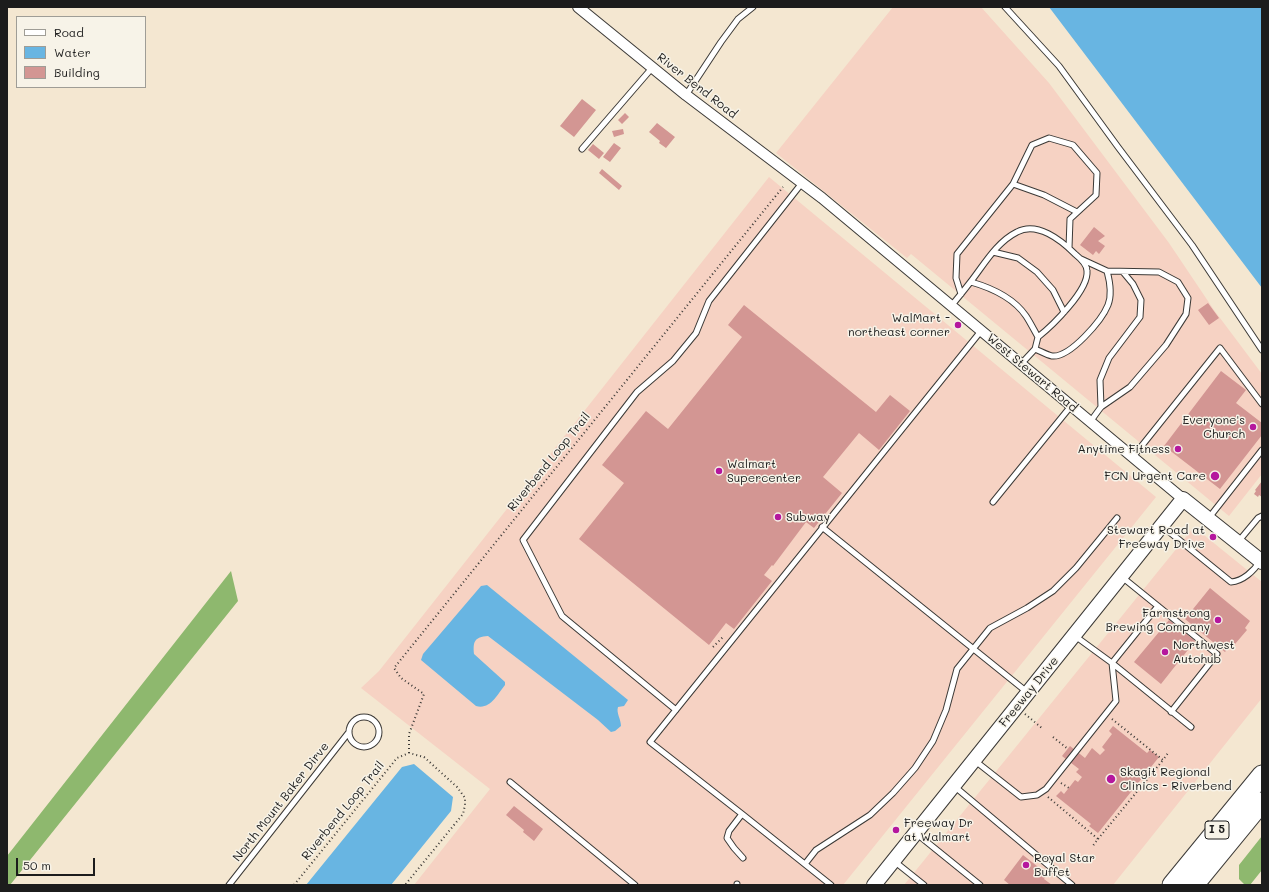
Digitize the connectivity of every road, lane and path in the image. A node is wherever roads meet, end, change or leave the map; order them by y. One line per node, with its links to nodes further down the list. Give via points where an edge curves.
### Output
1 (578, 7): 4 (street, River Bend Road)
2 (753, 7): 5 (lane, via 720,42)
3 (1005, 7): 23 (lane, via 1059,66 1192,245)
4 (652, 68): 5 (street, River Bend Road); 6 (lane)
5 (686, 96): 7 (street, River Bend Road)
6 (582, 150)
7 (802, 183): 18 (street, West Stewart Road); 46 (lane, via 709,301 696,333 673,361 637,392 524,540 562,616)
8 (1013, 184): 10 (lane, via 1044,195); 10 (lane, via 1032,145 1049,138 1073,145 1097,173 1096,194); 17 (lane, via 957,254 956,278)
9 (783, 187): 55 (path, Riverbend Loop Trail, via 394,668 401,678 424,694 409,734)
10 (1076, 212): 11 (lane, via 1070,219)
11 (1069, 248): 12 (lane, via 1043,231 1029,228 1007,238); 13 (lane)
12 (993, 252): 16 (lane); 19 (lane, via 1018,258 1037,272 1053,290)
13 (1081, 259): 14 (lane); 19 (lane, via 1087,270 1085,282)
14 (1107, 271): 15 (lane); 22 (lane, via 1110,281 1108,304 1085,336 1066,352 1053,356)
15 (1123, 272): 27 (lane, via 1141,300 1140,318 1108,358 1100,380); 27 (lane, via 1159,272 1178,282 1188,298 1186,314 1166,345 1130,387)
16 (971, 282): 17 (lane); 21 (lane, via 1000,292 1014,302 1025,314)
17 (961, 294): 18 (lane)
18 (951, 306): 20 (street, West Stewart Road)
19 (1064, 312): 21 (lane)
20 (981, 331): 24 (street, West Stewart Road); 37 (lane)
21 (1038, 338): 22 (lane)
22 (1035, 349): 24 (lane)
23 (1262, 350)
24 (1021, 364): 26 (street, West Stewart Road)
25 (1262, 404): 30 (lane, via 1220,348)
26 (1071, 406): 28 (street, West Stewart Road); 32 (lane)
27 (1101, 407): 28 (lane)
28 (1090, 422): 30 (street, West Stewart Road)
29 (1262, 450): 35 (lane)
30 (1132, 458): 31 (street, West Stewart Road)
31 (1183, 499): 35 (street, West Stewart Road); 36 (street, Freeway Drive)
32 (993, 502)
33 (1262, 516): 38 (lane)
34 (1117, 518): 43 (lane, via 1076,568 1053,591 990,628)
35 (1208, 519): 38 (street, West Stewart Road)
36 (1161, 526): 39 (lane, via 1231,582 1238,581); 40 (street, Freeway Drive)
37 (822, 527): 43 (lane); 46 (lane)
38 (1237, 543): 39 (street, West Stewart Road)
39 (1261, 561)
40 (1121, 577): 41 (lane); 42 (street, Freeway Drive)
41 (1158, 606): 44 (lane); 47 (lane, via 1217,654)
42 (1074, 636): 44 (lane); 45 (street, Freeway Drive)
43 (974, 649): 45 (lane); 72 (lane, via 957,669 946,710 933,741 914,768 894,793 870,815 816,850)
44 (1112, 663): 47 (lane); 57 (lane, via 1116,701 1046,789 1037,795 1021,797)
45 (1028, 692): 57 (street, Freeway Drive)
46 (676, 710): 66 (lane, via 650,742)
47 (1171, 712): 50 (lane)
48 (1024, 714): 51 (path)
49 (1115, 715): 58 (path, via 1112,719)
50 (1191, 727)
51 (1043, 729)
52 (349, 732): 52 (lane, via 355,744 368,747 376,742 379,728 374,721 365,717 356,720); 73 (lane, North Mount Baker Dirve)
53 (1053, 737): 54 (path)
54 (1069, 750)
55 (409, 752): 74 (path, Riverbend Loop Trail, via 397,758); 75 (path, via 424,757 452,782 465,798 465,805 463,814)
56 (1168, 753): 58 (path)
57 (974, 760): 61 (street, Freeway Drive)
58 (1163, 760): 68 (path)
59 (1262, 775): 82 (highway, I 5)
60 (510, 782): 76 (lane)
61 (954, 786): 67 (street, Freeway Drive); 81 (lane)
62 (1057, 788): 63 (path, via 1062,783)
63 (1069, 788)
64 (1053, 794): 68 (path, via 1048,798)
65 (1262, 802): 83 (highway, I 5)
66 (742, 814): 70 (lane, via 729,831 727,838); 72 (lane)
67 (916, 833): 71 (street, Freeway Drive); 80 (lane)
68 (1098, 840): 69 (path)
69 (1092, 847)
70 (743, 858)
71 (894, 861): 78 (street, Freeway Drive); 79 (lane)
72 (805, 864): 77 (lane)
73 (229, 885)
74 (294, 885)
75 (405, 885)
76 (634, 885)
77 (831, 885)
78 (874, 885)
79 (924, 885)
80 (980, 885)
81 (1072, 885)
82 (1172, 885)
83 (1194, 885)

